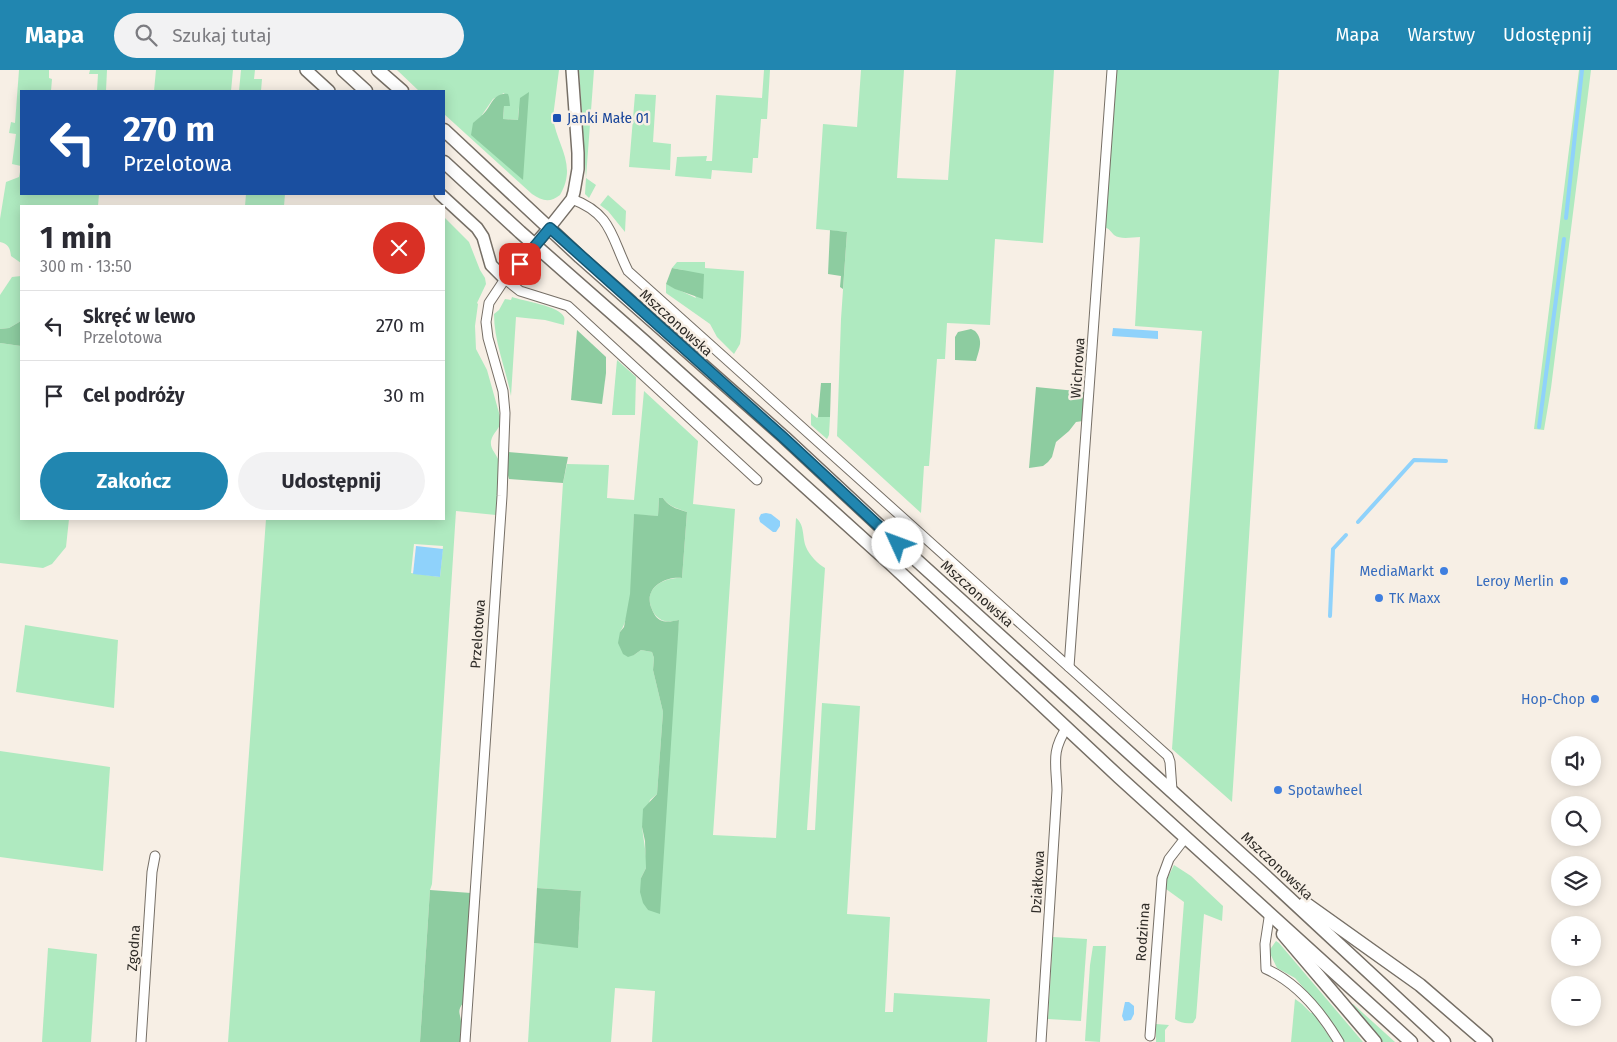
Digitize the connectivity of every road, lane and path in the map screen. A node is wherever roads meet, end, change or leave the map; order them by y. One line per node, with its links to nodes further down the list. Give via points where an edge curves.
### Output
1 (306, 70): 6 (street)
2 (343, 70): 7 (main road)
3 (378, 70): 8 (main road)
4 (572, 70): 12 (street, via 578,169)
5 (1112, 70): 17 (street, Wichrowa)
6 (328, 90)
7 (365, 90)
8 (401, 90)
9 (445, 131): 13 (main road, Mszczonowska)
10 (445, 163): 14 (main road)
11 (441, 195): 15 (street, via 477,228 491,265)
12 (572, 199): 13 (street, Przelotowa); 17 (street, via 586,204 606,222 628,271)
13 (550, 228): 14 (street, Przelotowa); 19 (main road, Mszczonowska)
14 (535, 245): 15 (street, Przelotowa); 18 (main road, via 667,361)
15 (504, 280): 16 (street, via 520,291 568,306); 27 (street, Przelotowa, via 486,314 486,328 503,391 505,413)
16 (757, 480)
17 (1069, 667): 19 (street, via 1168,756)
18 (1067, 727): 20 (main road); 28 (street, Działkowa, via 1055,749 1057,798)
19 (1172, 790): 22 (main road, Mszczonowska)
20 (1186, 837): 23 (main road); 25 (street, Rodzinna, via 1169,859 1162,878)
21 (155, 856): 26 (street, Zgodna)
22 (1262, 873): 32 (main road, Mszczonowska); 33 (main road, via 1420,986)
23 (1249, 894): 24 (main road); 31 (main road)
24 (1269, 918): 29 (street, via 1266,969 1285,979 1313,1004); 30 (main road)
25 (1150, 1036)
26 (141, 1042)
27 (465, 1042)
28 (1041, 1042)
29 (1339, 1042)
30 (1375, 1042)
31 (1411, 1042)
32 (1444, 1042)
33 (1486, 1042)

